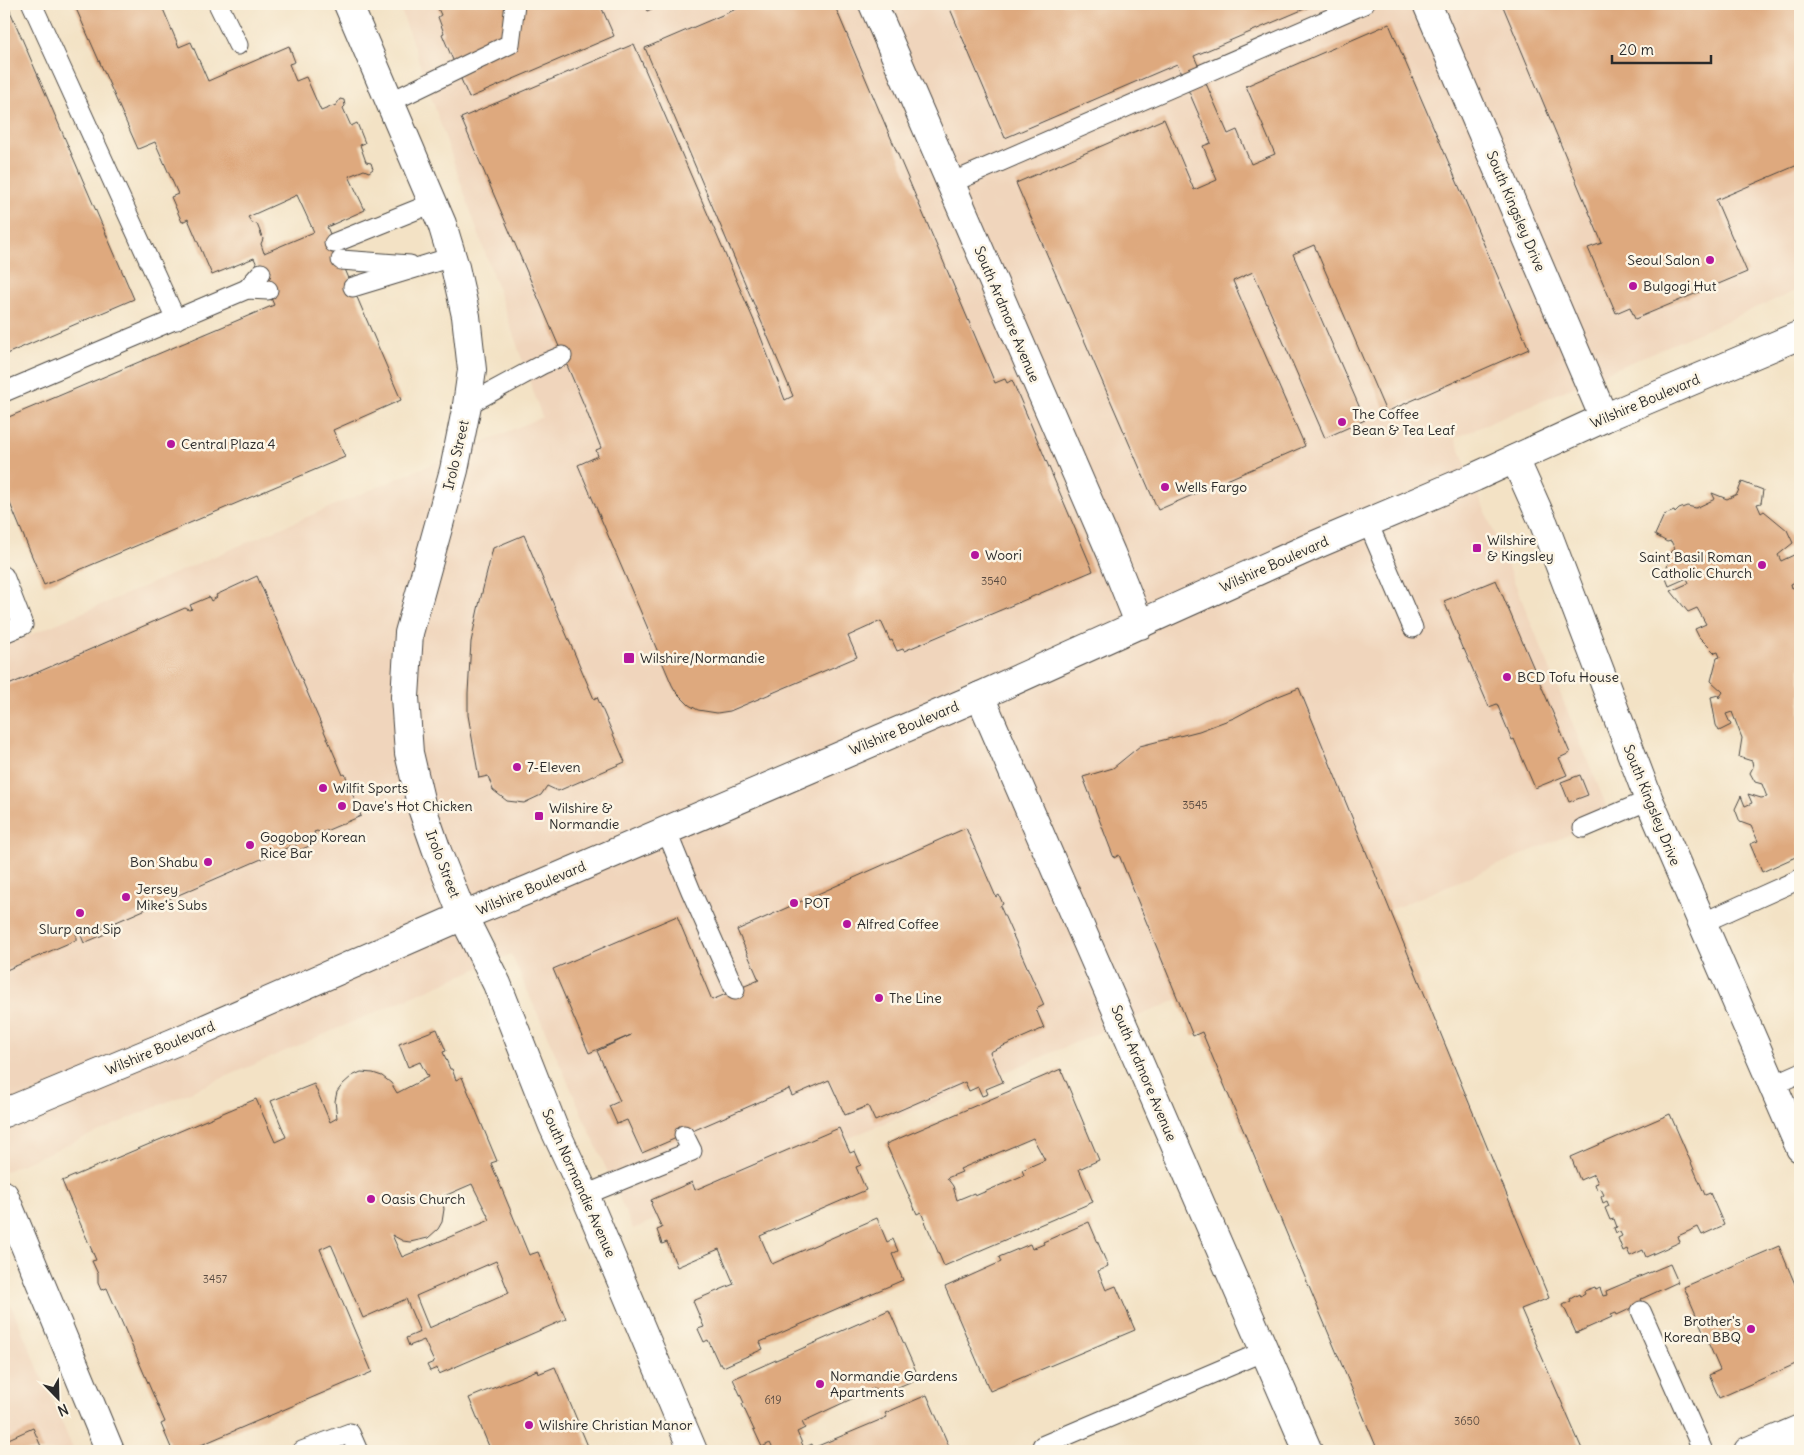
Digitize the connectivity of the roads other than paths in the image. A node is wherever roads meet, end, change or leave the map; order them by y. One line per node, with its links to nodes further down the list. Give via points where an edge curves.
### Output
1 (32, 4): 16 (lane)
2 (218, 4): 8 (lane)
3 (348, 4): 9 (main road, Irolo Street)
4 (515, 4): 9 (lane, via 510,44)
5 (873, 4): 10 (main road, South Ardmore Avenue)
6 (1364, 4): 10 (lane)
7 (1426, 4): 21 (main road, South Kingsley Drive)
8 (238, 44)
9 (390, 102): 11 (main road, Irolo Street)
10 (951, 183): 25 (main road, South Ardmore Avenue)
11 (433, 202): 12 (main road, Irolo Street); 13 (lane, via 338,252)
12 (452, 257): 13 (lane); 20 (main road, Irolo Street, via 466,316 472,370)
13 (421, 266): 15 (lane)
14 (264, 282): 16 (lane)
15 (352, 287)
16 (176, 320): 19 (lane)
17 (1800, 335): 21 (main road, Wilshire Boulevard)
18 (562, 356): 20 (lane)
19 (4, 392)
20 (468, 405): 33 (main road, Irolo Street, via 454,470 409,633 405,697 409,753 422,808)
21 (1604, 418): 22 (main road, Wilshire Boulevard)
22 (1515, 458): 23 (main road, Wilshire Boulevard); 29 (main road, South Kingsley Drive, via 1544,524)
23 (1368, 523): 25 (main road, Wilshire Boulevard); 26 (lane)
24 (4, 576): 27 (lane, via 23,625)
25 (1140, 625): 28 (main road, Wilshire Boulevard)
26 (1413, 628)
27 (4, 633)
28 (980, 696): 31 (main road, Wilshire Boulevard); 44 (main road, South Ardmore Avenue)
29 (1649, 800): 30 (lane); 34 (main road, South Kingsley Drive)
30 (1583, 828)
31 (666, 830): 33 (main road, Wilshire Boulevard); 35 (lane)
32 (1800, 879): 34 (lane)
33 (463, 916): 38 (main road, Wilshire Boulevard); 42 (main road, South Normandie Avenue, via 497,984 553,1126)
34 (1702, 923): 37 (main road, South Kingsley Drive)
35 (735, 990)
36 (1800, 1073): 37 (lane)
37 (1773, 1085): 40 (main road, South Kingsley Drive)
38 (4, 1113)
39 (684, 1135): 42 (lane, via 692,1151)
40 (1800, 1148)
41 (4, 1195): 46 (main road)
42 (585, 1195): 49 (main road, South Normandie Avenue)
43 (1641, 1311): 52 (lane)
44 (1265, 1351): 50 (lane, via 1042,1446); 51 (main road, South Ardmore Avenue)
45 (1800, 1429): 53 (main road)
46 (110, 1451)
47 (302, 1451): 48 (lane, via 350,1433)
48 (358, 1451)
49 (693, 1451)
50 (1045, 1451)
51 (1308, 1451)
52 (1702, 1451)
53 (1748, 1451)

